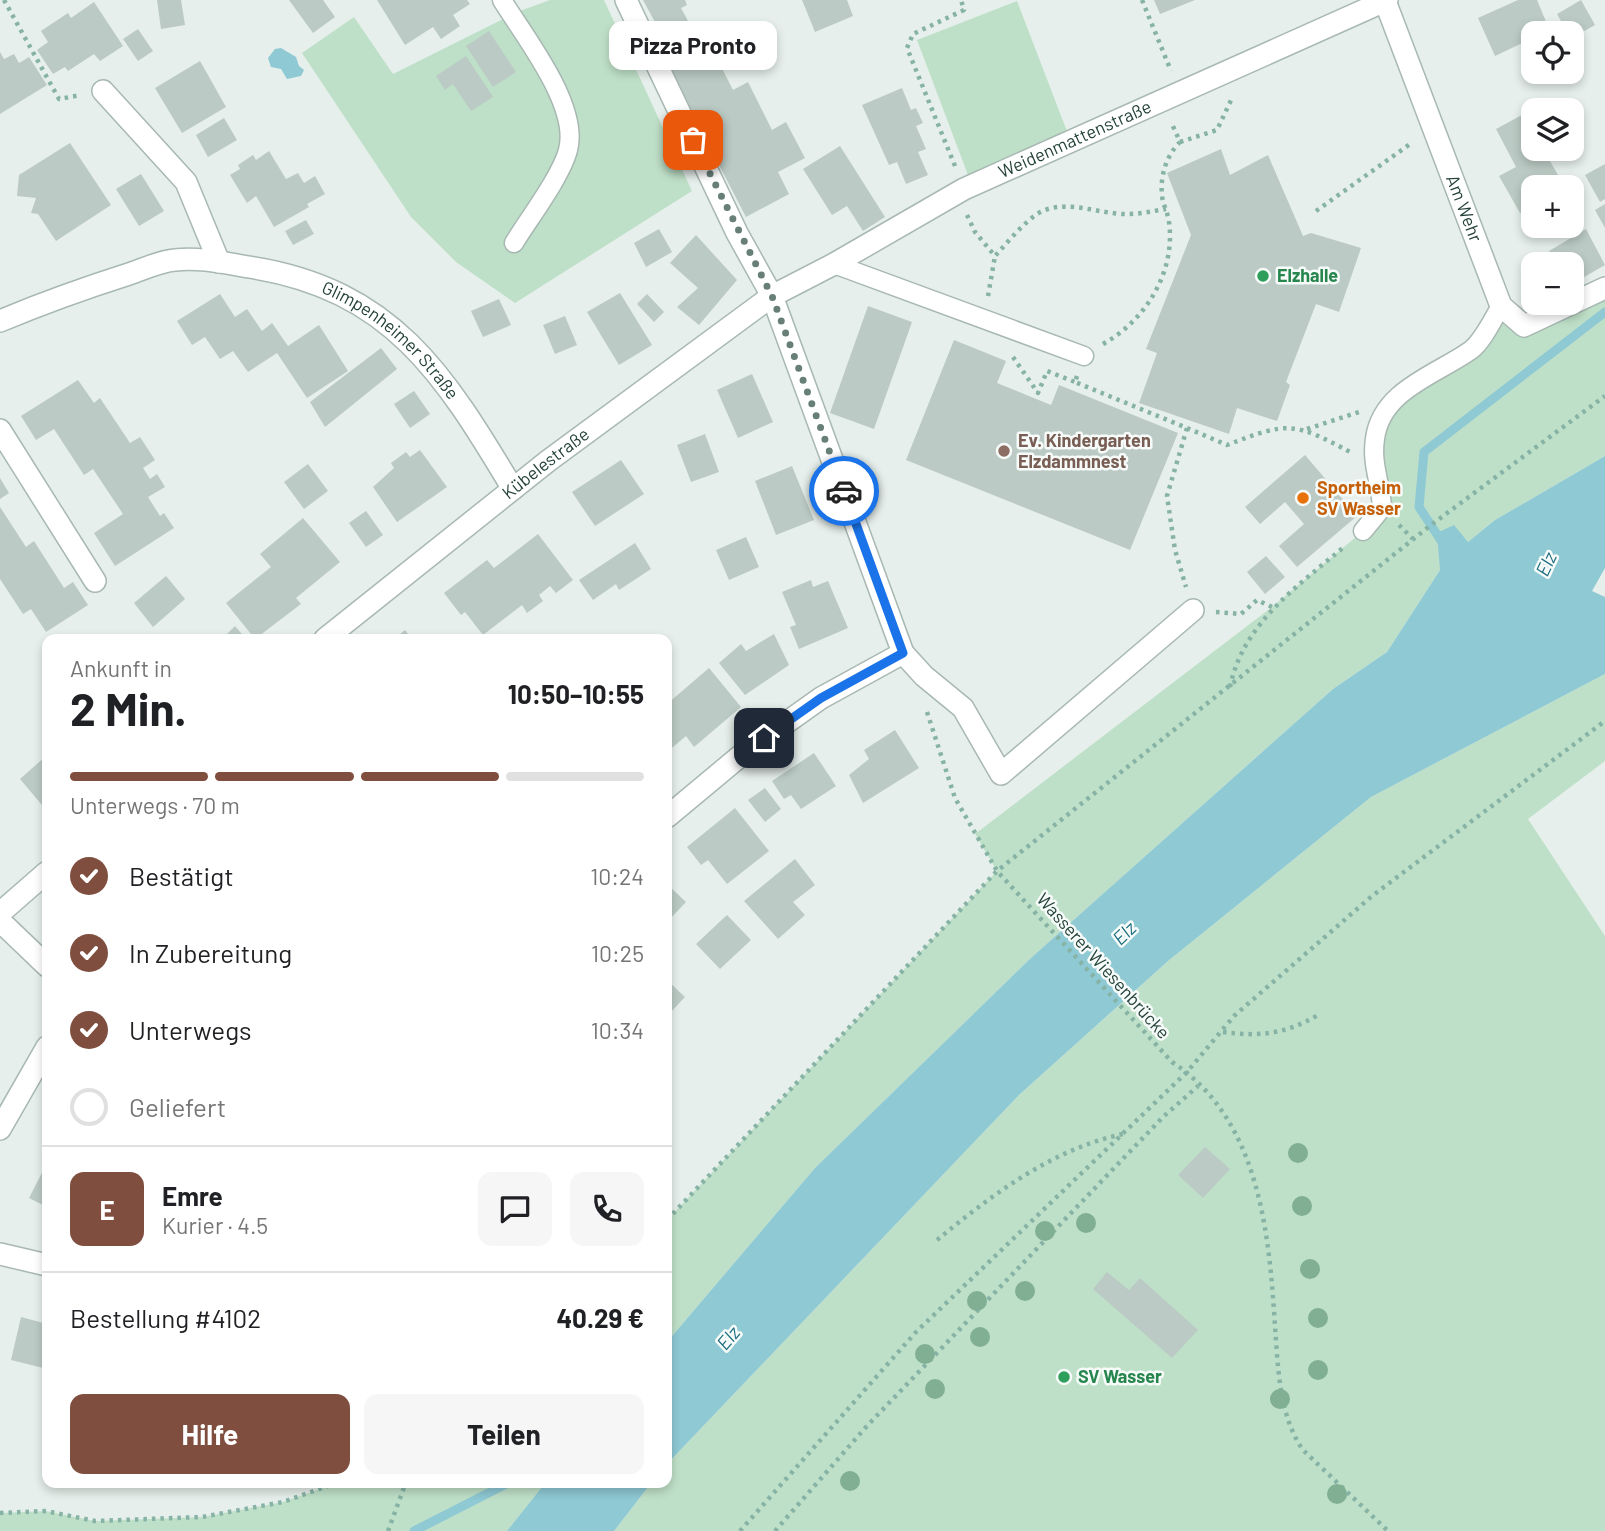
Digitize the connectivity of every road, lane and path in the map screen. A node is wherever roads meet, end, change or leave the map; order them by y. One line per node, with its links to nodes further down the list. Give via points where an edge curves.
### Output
1 (4, 0): 8 (path, via 59,99)
2 (502, 0): 16 (lane, via 549,76 568,121 569,150)
3 (626, 0): 20 (street, via 737,233)
4 (961, 0): 13 (path, via 964,10 913,34 907,48)
5 (1142, 0): 9 (path)
6 (1386, 0): 7 (street, Weidenmattenstraße); 11 (street, Am Wehr)
7 (1250, 61): 9 (street, Weidenmattenstraße); 12 (path, via 1217,130)
8 (103, 91): 17 (street, via 186,181)
9 (1180, 92): 10 (street, Weidenmattenstraße)
10 (1160, 101): 12 (path); 13 (street, Weidenmattenstraße)
11 (1435, 130): 15 (path); 21 (street, Am Wehr)
12 (1180, 142): 14 (path, via 1170,152 1163,171)
13 (964, 189): 14 (path, via 965,212 995,256 1035,215 1053,208 1074,206 1131,214); 18 (street, Weidenmattenstraße)
14 (1166, 209): 23 (path, via 1170,242 1165,269 1145,310 1127,328)
15 (1316, 211)
16 (514, 243)
17 (219, 262): 22 (street, Glimpenheimer Straße, via 174,260 52,299); 30 (street, Glimpenheimer Straße, via 302,278 349,296 376,313 452,390)
18 (834, 264): 20 (street, Weidenmattenstraße); 23 (lane)
19 (1605, 288): 21 (street, via 1524,326)
20 (772, 296): 30 (street, Kübelestraße); 36 (street)
21 (1501, 306): 25 (lane, via 1473,349)
22 (0, 321)
23 (1084, 356): 26 (path, via 1075,383)
24 (1605, 396): 38 (path, via 1431,525)
25 (1390, 402): 27 (path); 29 (lane, via 1375,435)
26 (1187, 428): 27 (path, via 1227,445 1271,428); 34 (path, via 1167,496 1175,550)
27 (1306, 429): 29 (path)
28 (0, 430): 32 (street)
29 (1373, 464): 31 (lane, via 1382,490 1382,508)
30 (513, 489): 35 (street, Kübelestraße)
31 (1363, 531): 33 (path)
32 (94, 581)
33 (1272, 607): 34 (path, via 1257,600 1241,614); 38 (path, via 1235,662)
34 (1193, 610): 37 (street, via 1001,774 963,708)
35 (331, 634)
36 (903, 653): 37 (street); 40 (street, via 821,698 745,752)
37 (923, 676): 41 (path, Wasserer Wiesenbrücke, via 926,709 955,797)
38 (1230, 688): 41 (path)
39 (1605, 721): 47 (path, via 1372,896 1234,1016)
40 (672, 813)
41 (997, 871): 49 (path, Wasserer Wiesenbrücke, via 1172,1062); 53 (path)
42 (42, 876): 43 (street)
43 (0, 913)
44 (0, 921): 45 (street)
45 (42, 961)
46 (1318, 1015): 47 (path, via 1283,1032 1253,1036)
47 (1222, 1032): 49 (path)
48 (42, 1056): 51 (street)
49 (1187, 1072): 50 (path, Wasserer Wiesenbrücke); 52 (path)
50 (1198, 1086): 62 (path, via 866,1427); 63 (path, Wasserer Wiesenbrücke, via 1229,1118 1262,1210 1271,1264 1278,1373 1293,1436)
51 (0, 1129)
52 (1123, 1134): 54 (path, via 1073,1150 1015,1181); 61 (path, via 916,1332)
53 (672, 1215)
54 (937, 1240)
55 (0, 1254): 56 (street)
56 (42, 1264)
57 (322, 1488): 59 (path, via 284,1502 202,1517 94,1521 46,1511)
58 (404, 1488): 60 (path)
59 (0, 1513)
60 (388, 1531)
61 (740, 1531)
62 (775, 1531)
63 (1388, 1531)

